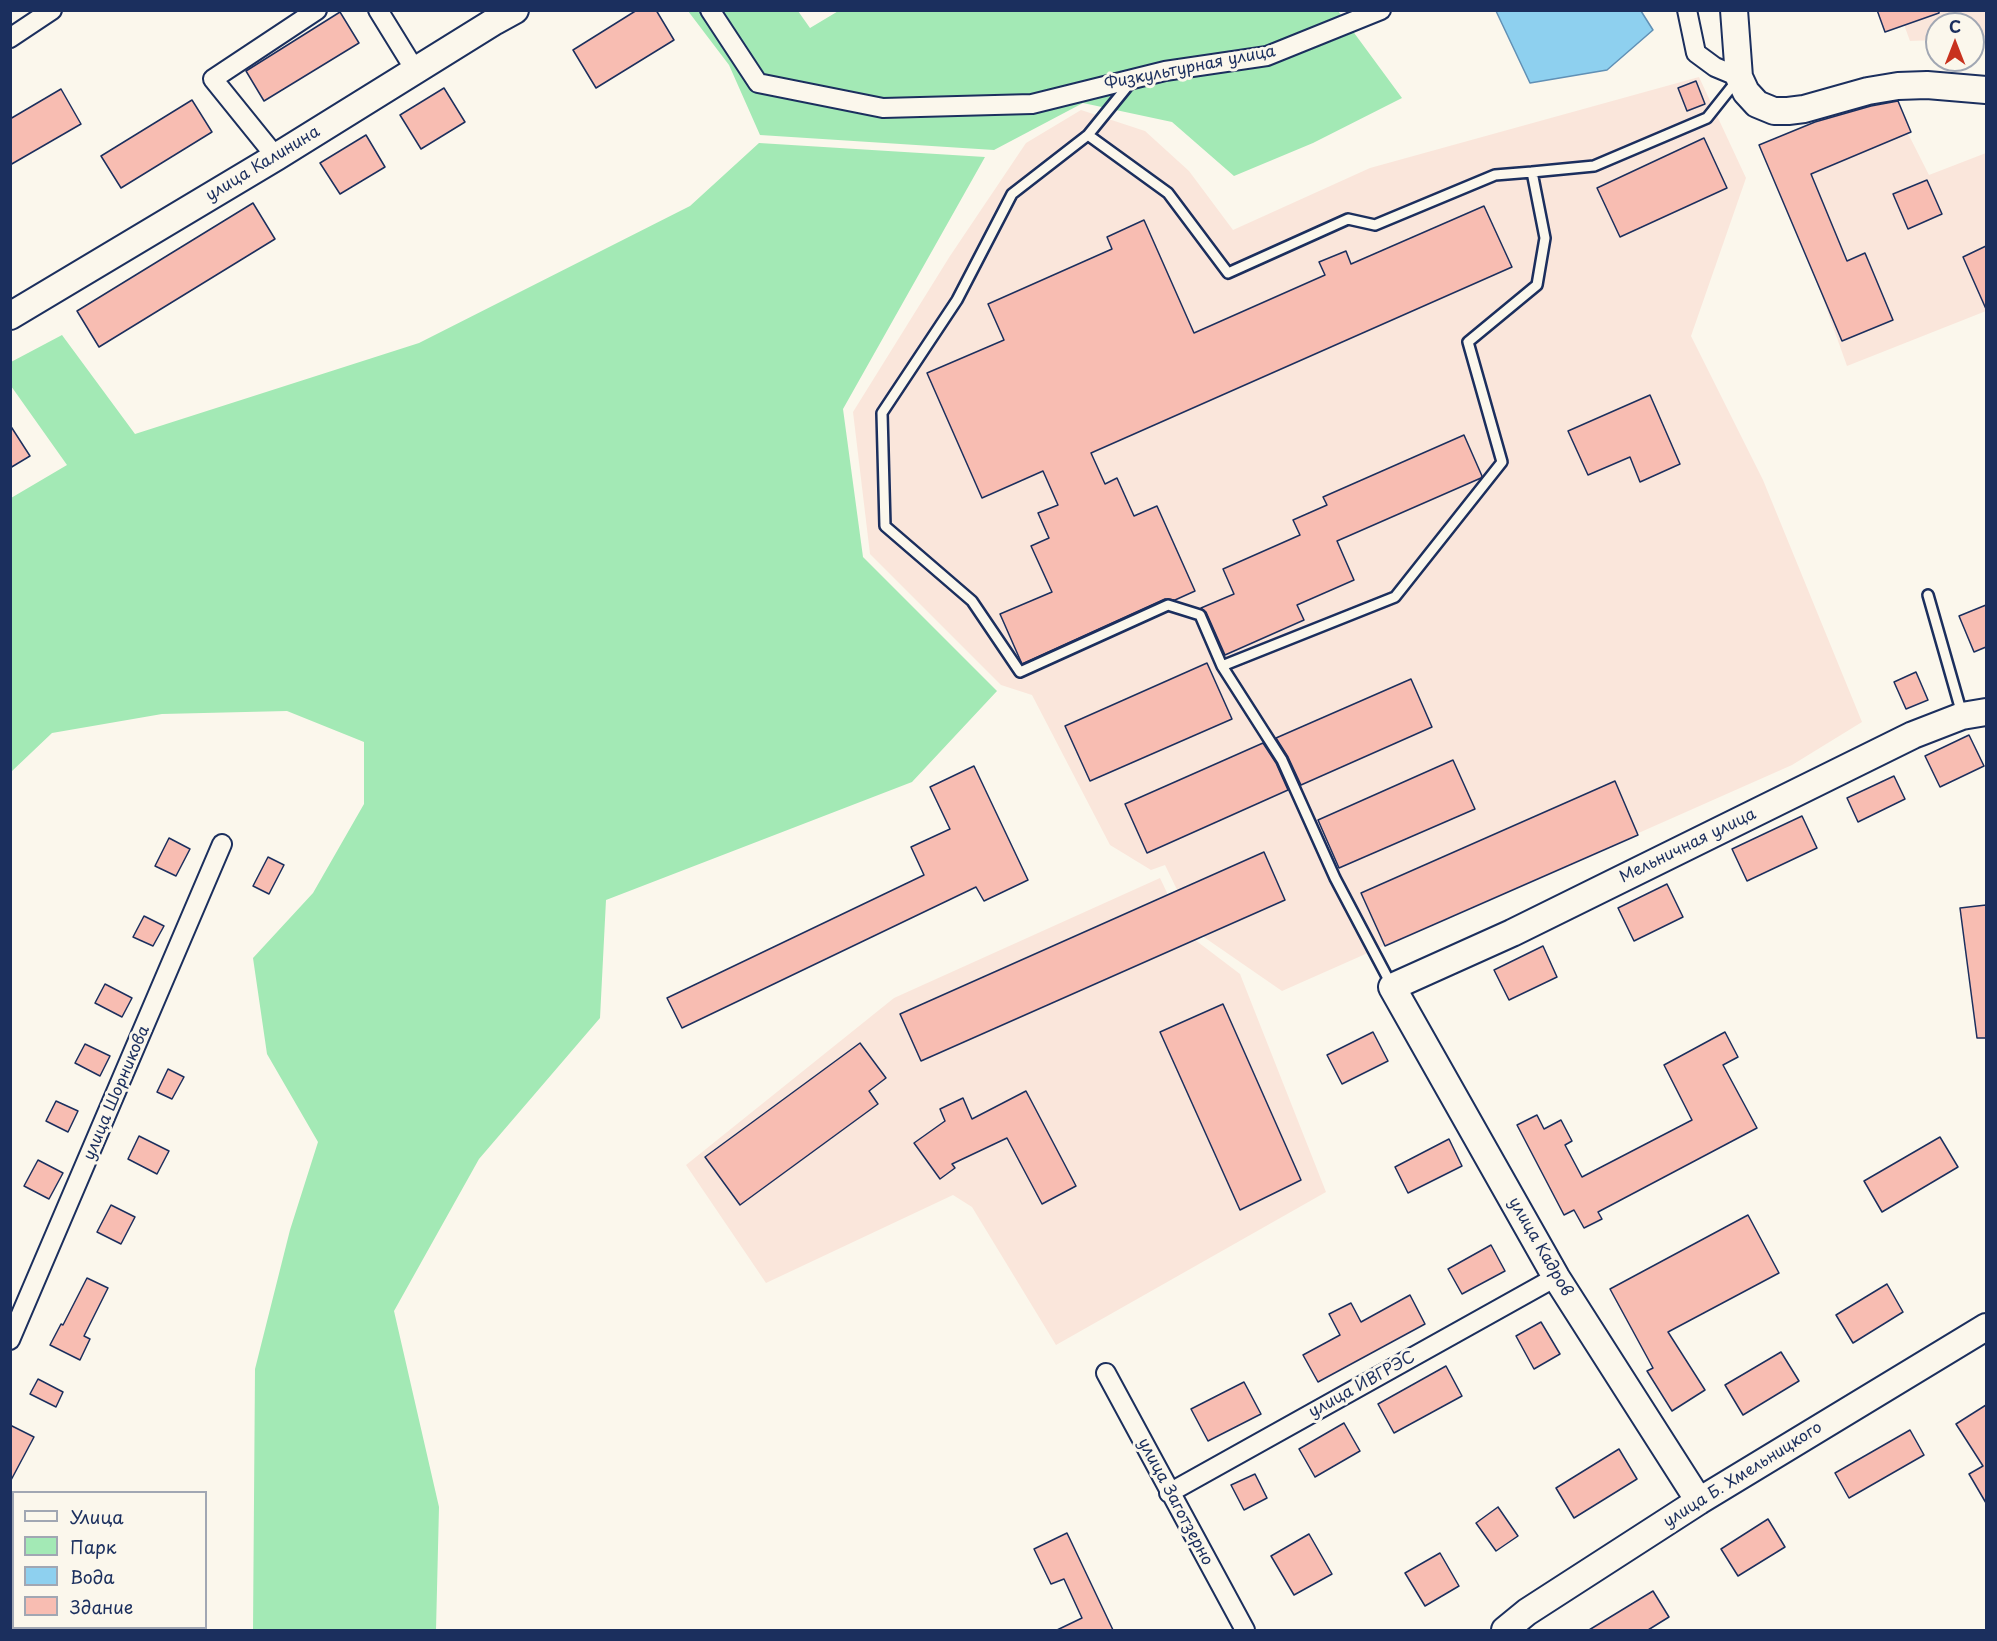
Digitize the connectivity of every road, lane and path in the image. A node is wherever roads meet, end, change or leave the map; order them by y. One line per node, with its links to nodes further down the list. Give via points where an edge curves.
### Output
1 (52, 10): 9 (street)
2 (317, 10): 15 (street, via 213,79)
3 (378, 10): 10 (street)
4 (710, 10): 11 (street, Физкультурная улица, via 758,83 883,108 1032,104)
5 (1382, 10): 11 (street, Физкультурная улица, via 1267,56)
6 (1687, 10): 12 (street, via 1696,53 1715,68)
7 (1734, 10): 12 (street)
8 (504, 14): 10 (street, улица Калинина)
9 (13, 30)
10 (415, 70): 15 (street, улица Калинина)
11 (1134, 77): 14 (lane)
12 (1739, 77): 13 (street, via 1757,104 1774,111 1804,109 1898,86); 16 (lane, via 1707,118 1594,166)
13 (1986, 90)
14 (1088, 135): 16 (lane, via 1168,193 1228,273 1348,219 1375,225 1495,175); 19 (lane, via 1012,195 957,300 882,413 885,526 972,601 1020,672 1168,605 1200,615)
15 (276, 158): 17 (street, улица Калинина)
16 (1532, 172): 19 (lane, via 1545,238 1537,285 1468,342 1502,462 1395,597)
17 (10, 316)
18 (1928, 595): 20 (lane)
19 (1222, 666): 22 (lane, via 1282,760 1335,878)
20 (1974, 714): 22 (street, Мельничная улица, via 1913,735 1512,933)
21 (222, 844): 25 (street, улица Шорникова)
22 (1392, 987): 23 (street, улица Кадров)
23 (1556, 1277): 27 (street, улица ИВГРЭС); 28 (street, улица Кадров)
24 (1986, 1327): 28 (street, улица Б. Хмельницкого)
25 (10, 1340)
26 (1106, 1373): 27 (street, улица Заготзерно)
27 (1169, 1493): 29 (street, улица Заготзерно)
28 (1699, 1501): 30 (street, улица Б. Хмельницкого)
29 (1245, 1630)
30 (1505, 1630)

